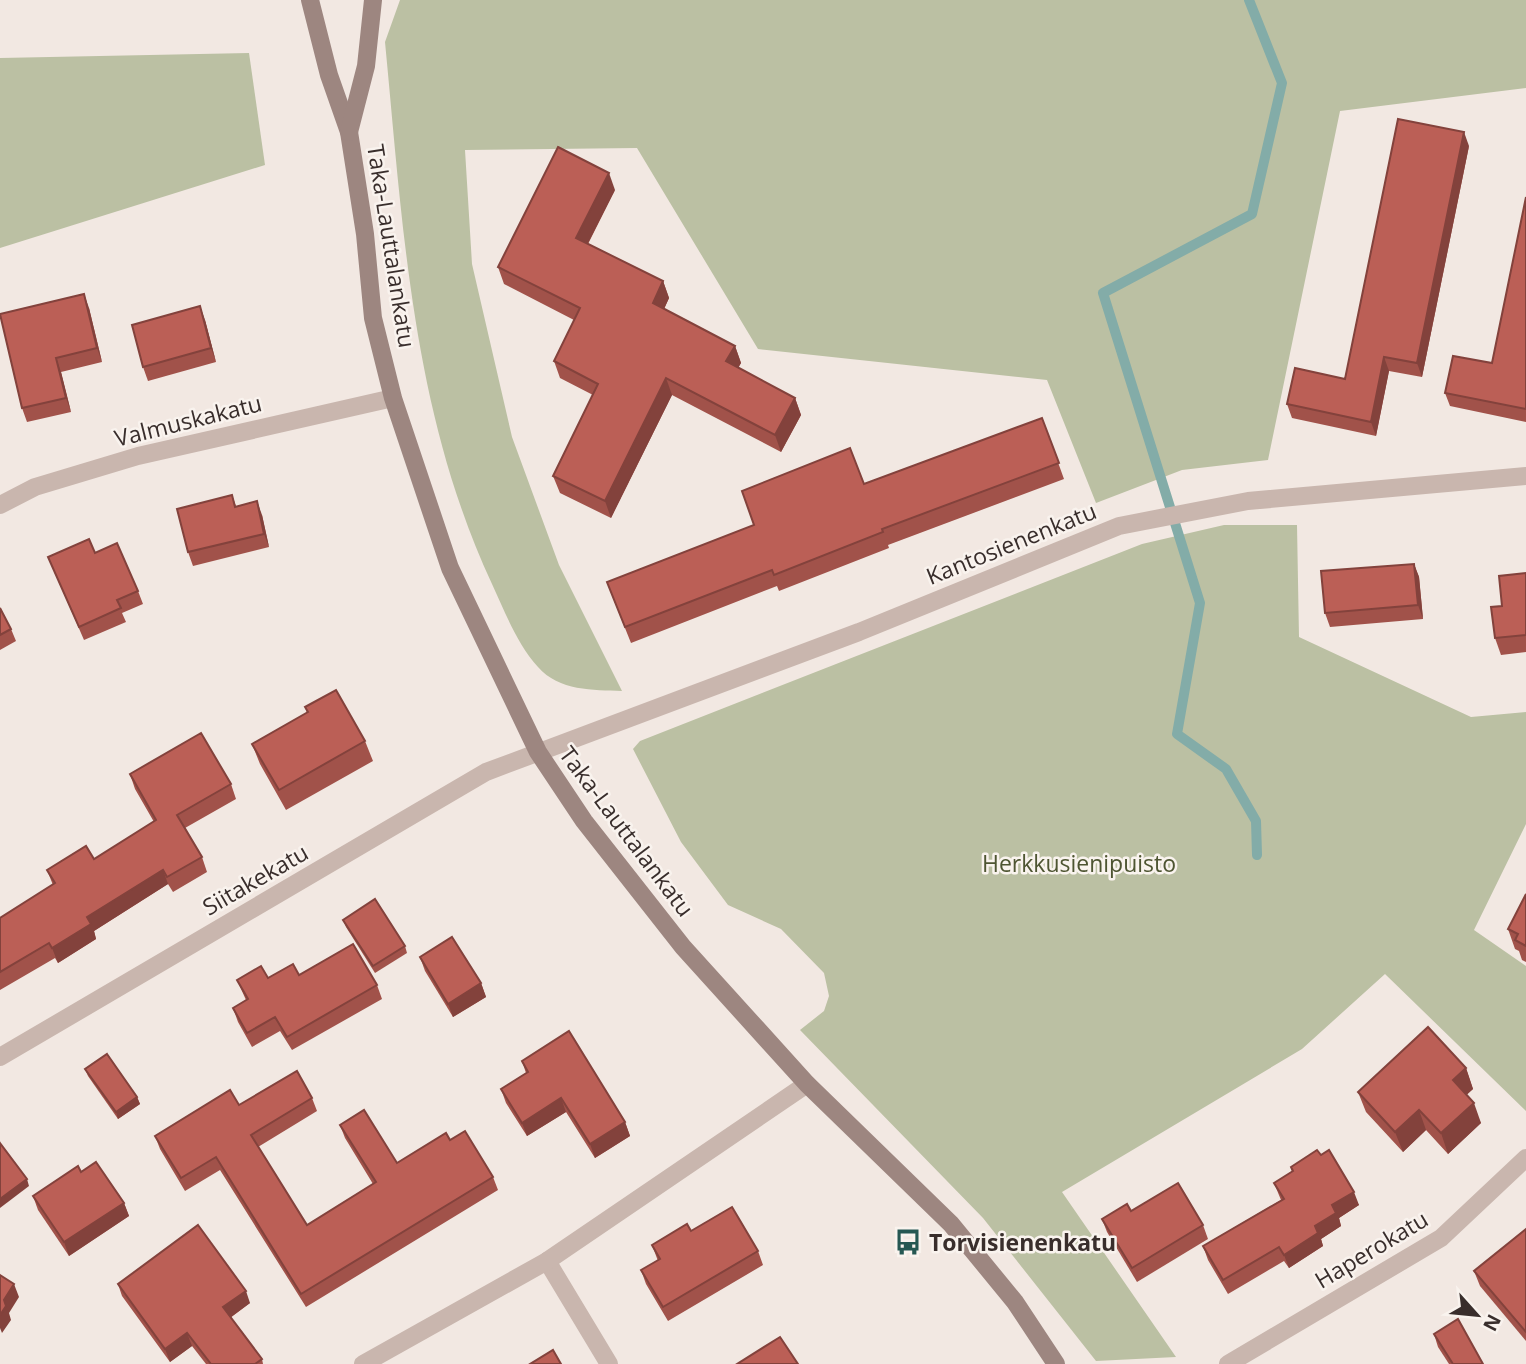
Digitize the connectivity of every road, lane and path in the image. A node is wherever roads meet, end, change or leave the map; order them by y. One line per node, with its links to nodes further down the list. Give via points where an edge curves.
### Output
1 (310, 0): 3 (main road, Taka-Lauttalankatu)
2 (373, 0): 3 (main road, Taka-Lauttalankatu, via 366,66)
3 (349, 132): 4 (main road, Taka-Lauttalankatu, via 373,318)
4 (393, 398): 6 (street, Valmuskakatu, via 138,456 35,486); 7 (main road, Taka-Lauttalankatu, via 450,568)
5 (1526, 476): 7 (street, Kantosienenkatu, via 1248,501 1119,526 859,632)
6 (0, 505)
7 (538, 752): 8 (street, Siitakekatu, via 486,772); 9 (main road, Taka-Lauttalankatu, via 584,821 684,947)
8 (0, 1057)
9 (807, 1084): 11 (street); 14 (main road, Taka-Lauttalankatu, via 951,1224 1015,1302)
10 (1526, 1158): 15 (street, Haperokatu, via 1441,1238)
11 (547, 1261): 12 (street); 13 (street)
12 (363, 1364)
13 (609, 1364)
14 (1056, 1364)
15 (1228, 1364)

